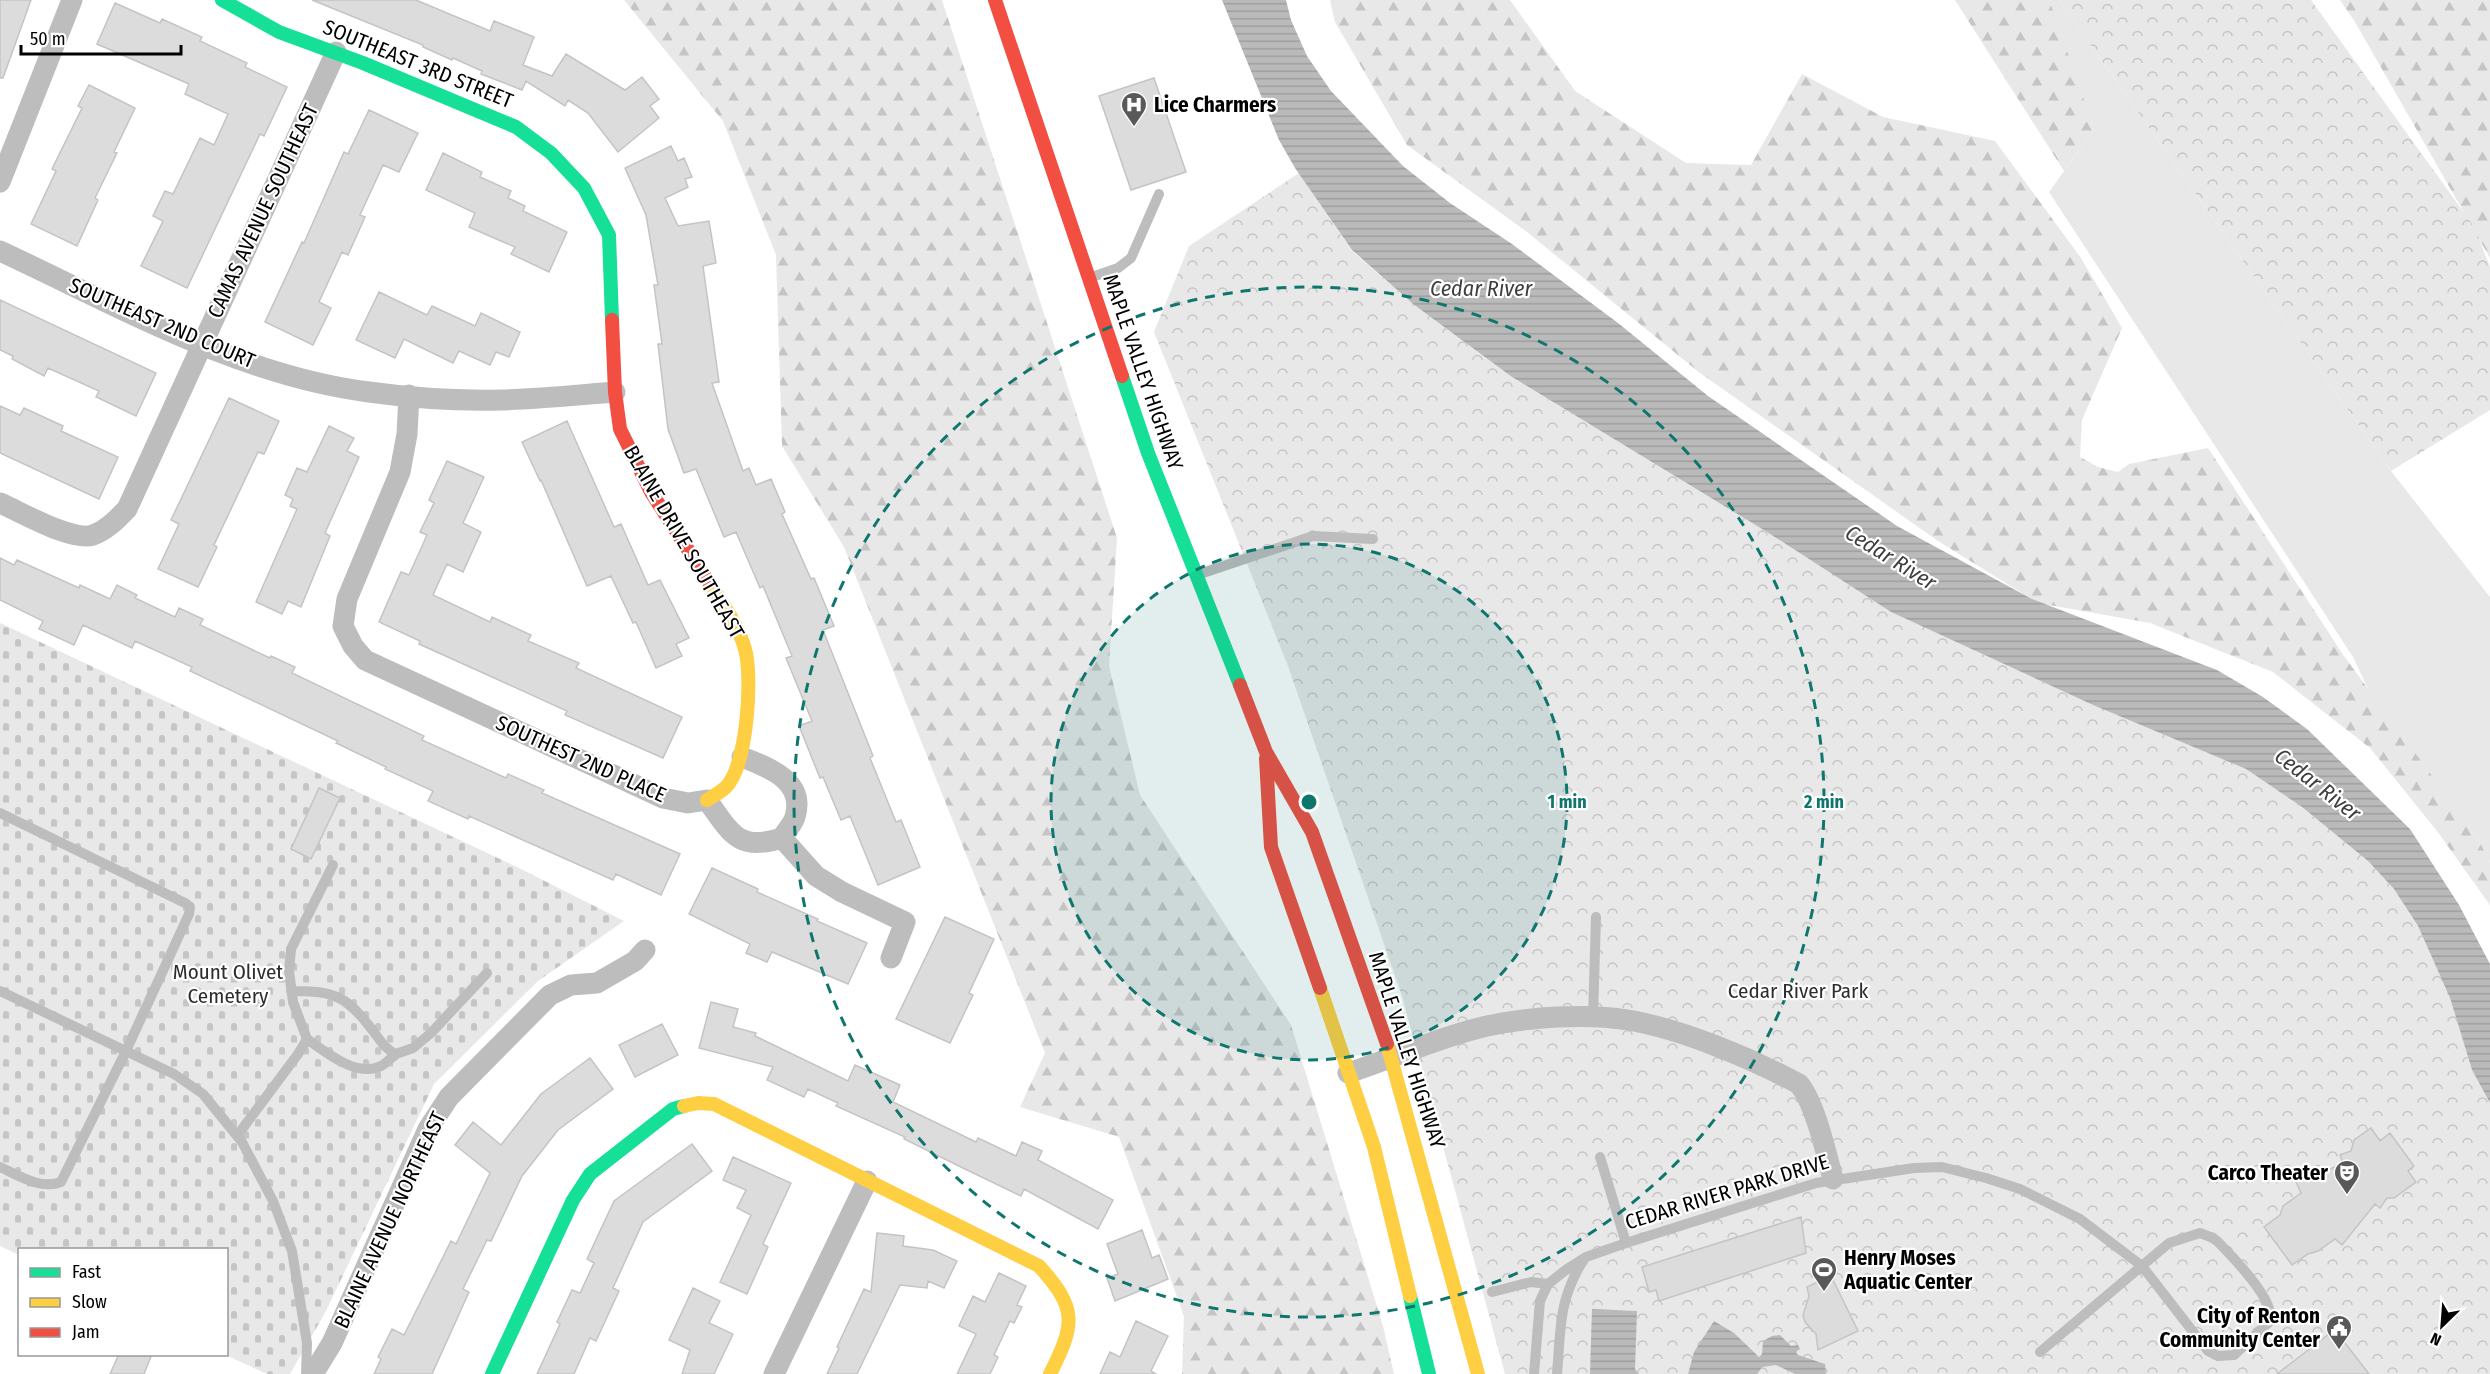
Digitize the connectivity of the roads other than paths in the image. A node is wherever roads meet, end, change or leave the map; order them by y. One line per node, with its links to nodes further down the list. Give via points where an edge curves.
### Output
1 (72, 0): 5 (street)
2 (222, 0): 4 (main road, SOUTHEAST 3RD STREET, via 279,32)
3 (995, 0): 9 (main road, MAPLE VALLEY HIGHWAY)
4 (336, 52): 6 (main road, SOUTHEAST 3RD STREET, via 516,127 551,153); 10 (street, CAMAS AVENUE SOUTHEAST)
5 (0, 182)
6 (584, 188): 11 (main road, BLAINE DRIVE SOUTHEAST, via 609,235)
7 (1159, 194): 9 (lane, via 1131,258 1118,268)
8 (0, 251): 10 (street, SOUTHEAST 2ND COURT)
9 (1088, 278): 15 (main road, MAPLE VALLEY HIGHWAY, via 1148,453)
10 (202, 345): 12 (street, SOUTHEAST 2ND COURT, via 309,381); 13 (street, CAMAS AVENUE SOUTHEAST, via 127,509 107,527 91,536 69,534)
11 (615, 392): 12 (street, SOUTHEAST 2ND COURT, via 501,400); 17 (main road, BLAINE DRIVE SOUTHEAST, via 620,429 632,458 735,623 746,651 748,688)
12 (409, 395): 18 (street, SOUTHEST 2ND PLACE, via 400,472 347,599 343,626 353,646 365,660 663,798 688,803)
13 (0, 502)
14 (1373, 539): 15 (lane, via 1313,536)
15 (1196, 575): 16 (main road, MAPLE VALLEY HIGHWAY)
16 (1266, 752): 32 (main road, MAPLE VALLEY HIGHWAY, via 1312,832); 33 (main road, MAPLE VALLEY HIGHWAY, via 1271,847)
17 (742, 757): 18 (main road, BLAINE DRIVE SOUTHEAST, via 728,786); 20 (street, via 787,779 796,797 795,818)
18 (707, 800): 20 (street, via 741,841 762,844)
19 (0, 813): 30 (lane, via 190,907)
20 (782, 837): 24 (street, via 816,876 905,922)
21 (333, 865): 27 (lane, via 291,949)
22 (1596, 917): 28 (lane)
23 (645, 950): 46 (street, BLAINE AVENUE NORTHEAST, via 635,961 597,983 571,985 549,995 449,1097 428,1129 332,1343)
24 (891, 958)
25 (488, 973): 31 (lane, via 413,1048)
26 (0, 991): 30 (lane)
27 (291, 991): 29 (lane); 31 (lane, via 322,991 346,1000 388,1050)
28 (1593, 1017): 32 (street, via 1486,1026); 37 (street, via 1628,1020 1694,1038 1799,1084 1817,1124)
29 (307, 1039): 31 (lane, via 343,1062 365,1070 381,1066); 34 (lane)
30 (126, 1051): 34 (lane, via 174,1074 203,1094); 36 (lane, via 61,1182 48,1185 30,1181)
31 (396, 1054)
32 (1392, 1059): 33 (street); 51 (main road, MAPLE VALLEY HIGHWAY)
33 (1348, 1073): 50 (main road, MAPLE VALLEY HIGHWAY, via 1374,1147)
34 (237, 1136): 45 (lane, via 273,1201 292,1251 307,1343)
35 (1600, 1157): 39 (lane)
36 (0, 1167)
37 (1833, 1179): 39 (lane, CEDAR RIVER PARK DRIVE); 41 (lane, CEDAR RIVER PARK DRIVE, via 1914,1167 1942,1167 1986,1178 2080,1220)
38 (867, 1181): 47 (main road, via 714,1104 673,1109 590,1174 581,1186); 48 (street); 49 (main road, via 1039,1266 1061,1291 1069,1313 1068,1336)
39 (1626, 1243): 40 (lane, CEDAR RIVER PARK DRIVE)
40 (1586, 1257): 42 (lane, CEDAR RIVER PARK DRIVE); 53 (lane, via 1570,1281 1563,1305)
41 (2142, 1266): 41 (lane, via 2208,1351 2218,1356 2234,1355 2272,1318 2265,1298 2215,1239 2200,1233 2169,1243); 44 (lane)
42 (1548, 1284): 43 (lane, via 1531,1282); 52 (lane, via 1540,1301)
43 (1492, 1292)
44 (2040, 1352)
45 (306, 1374)
46 (313, 1374)
47 (492, 1374)
48 (774, 1374)
49 (1050, 1374)
50 (1430, 1374)
51 (1478, 1374)
52 (1534, 1374)
53 (1557, 1374)

